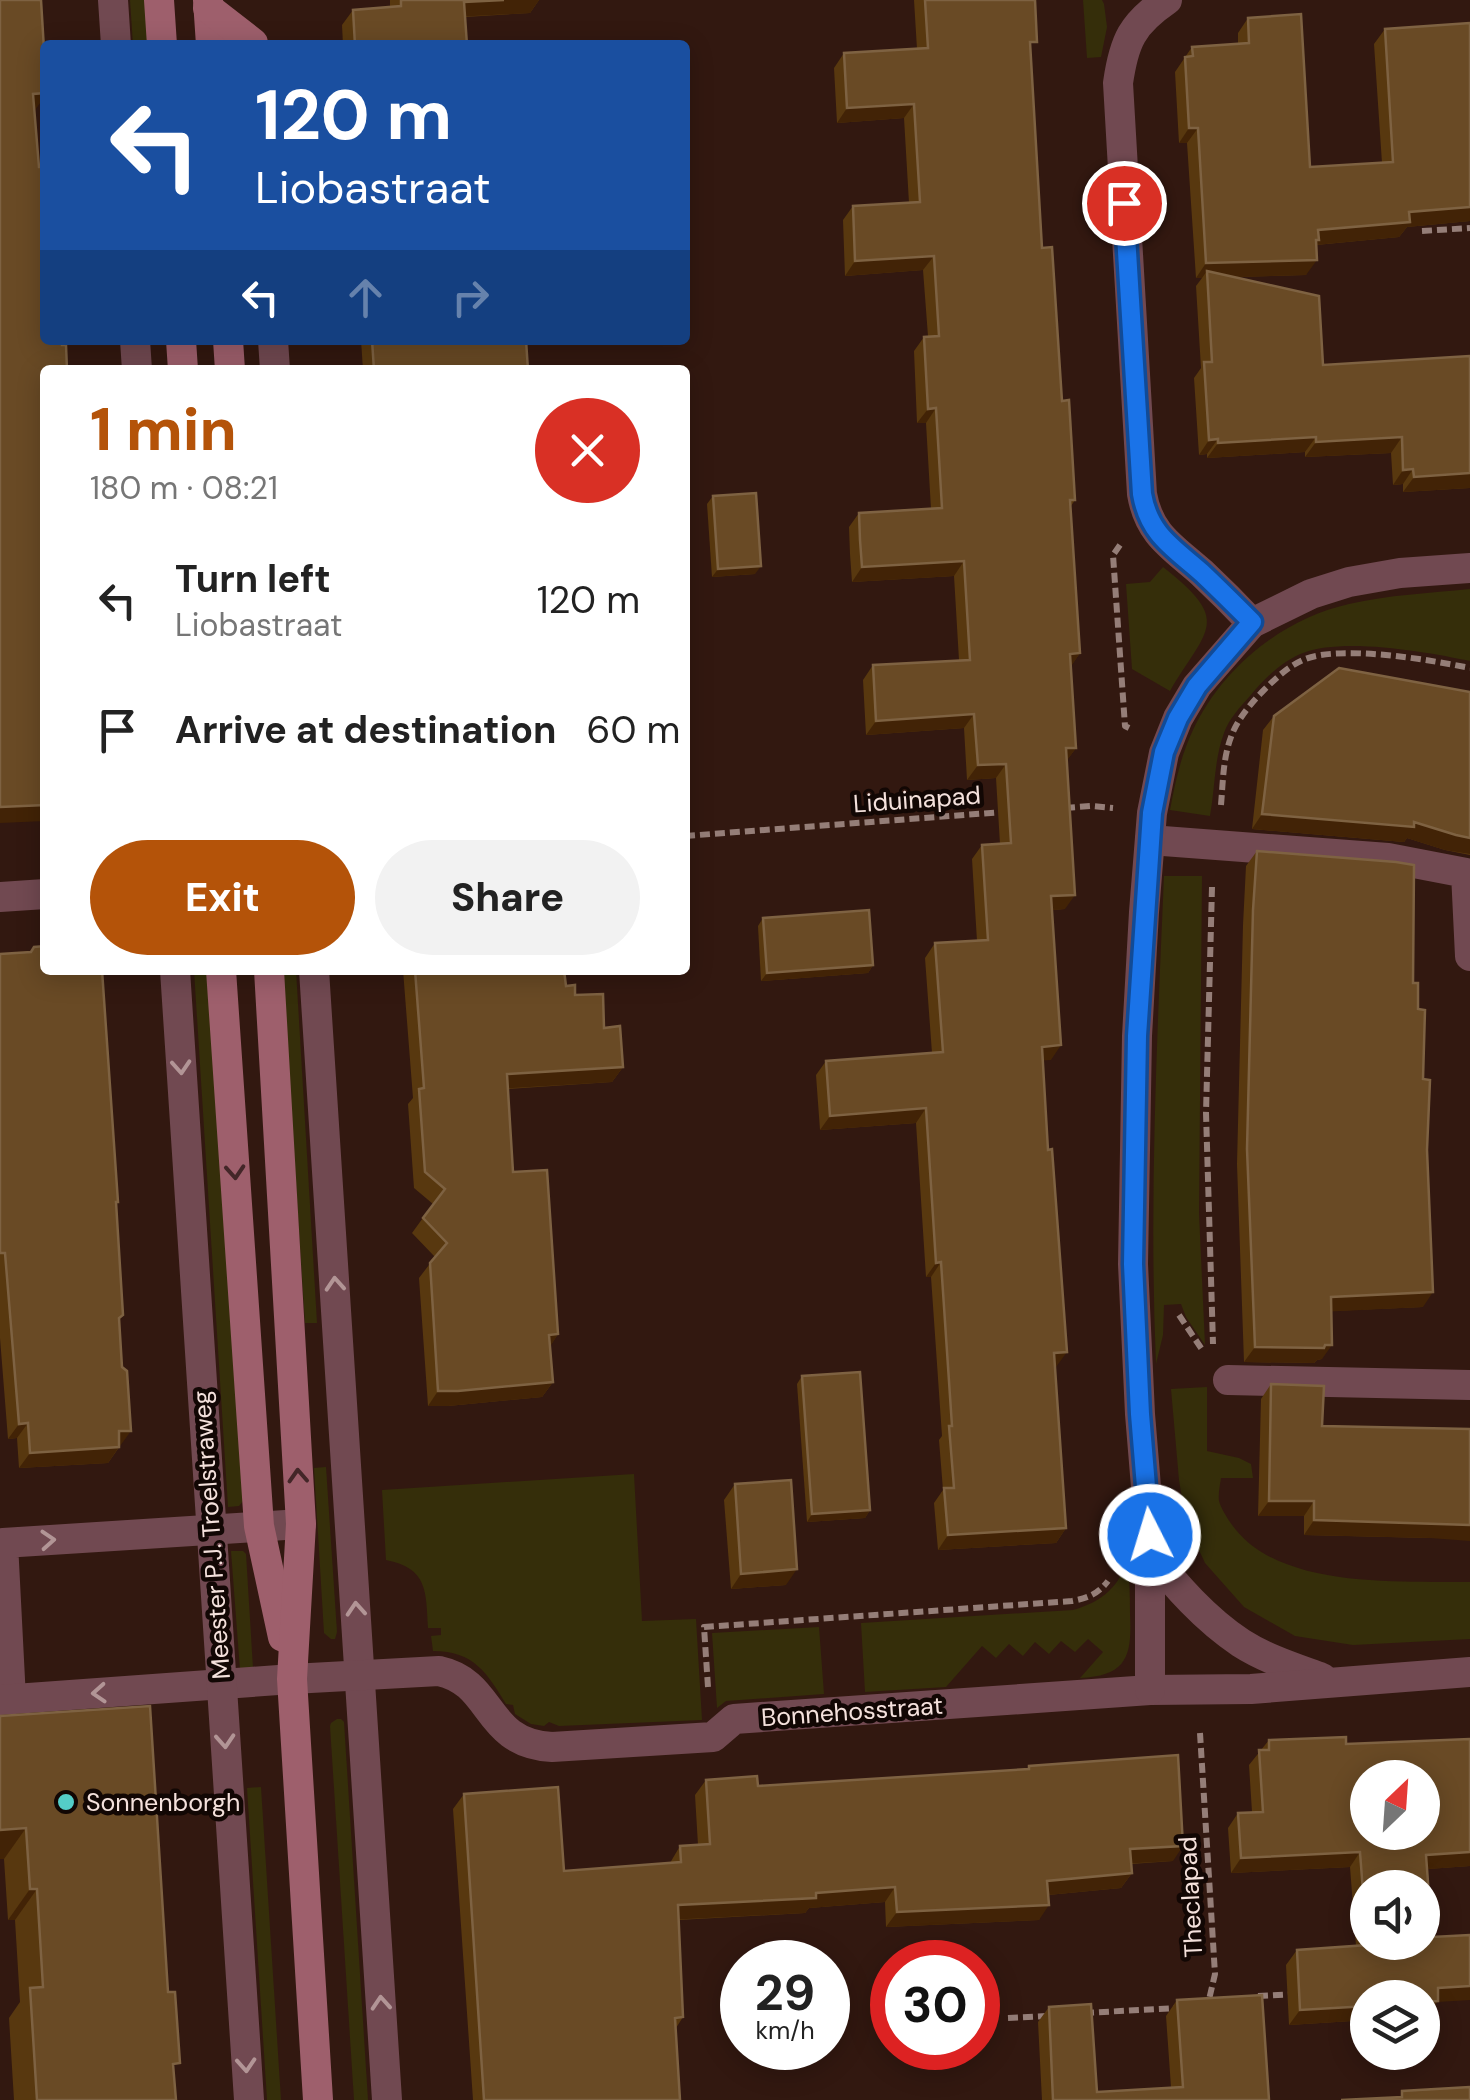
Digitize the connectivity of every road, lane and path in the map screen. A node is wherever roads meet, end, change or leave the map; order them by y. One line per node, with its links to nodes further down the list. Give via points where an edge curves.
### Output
1 (112, 0): 5 (street)
2 (159, 0): 6 (main road)
3 (208, 4): 7 (main road); 8 (main road)
4 (1148, 5): 11 (street, via 1122,52 1118,83)
5 (116, 40)
6 (162, 40)
7 (210, 40)
8 (249, 40)
9 (1470, 228): 10 (path)
10 (1422, 230)
11 (1145, 512): 13 (street, via 1166,544); 15 (path, via 1113,554 1125,726)
12 (1470, 568): 13 (street, via 1349,582)
13 (1252, 622): 15 (street, via 1197,686)
14 (1470, 668): 16 (path, via 1400,656 1304,659 1244,712 1224,760)
15 (1164, 752): 19 (street)
16 (1221, 802)
17 (1052, 809): 19 (path, via 1091,806)
18 (1014, 812): 20 (path, Liduinapad)
19 (1151, 827): 24 (street, via 1466,873); 34 (street, via 1137,1036 1133,1264)
20 (690, 836)
21 (1212, 889): 29 (path, via 1206,1113)
22 (40, 894): 23 (street)
23 (0, 896)
24 (1470, 956)
25 (175, 975): 33 (street, Meester P.J. Troelstraweg, one-way to 33)
26 (221, 975): 32 (main road, Meester P.J. Troelstraweg, one-way to 32)
27 (268, 975): 31 (main road, Meester P.J. Troelstraweg, one-way to 27)
28 (314, 975): 37 (street, one-way to 28)
29 (1221, 1369): 30 (street)
30 (1470, 1384)
31 (300, 1524): 32 (street); 38 (main road, Meester P.J. Troelstraweg)
32 (260, 1526): 33 (street); 38 (main road, Meester P.J. Troelstraweg)
33 (211, 1529): 40 (street, Meester P.J. Troelstraweg); 43 (street, one-way to 33, via 3,1543)
34 (1150, 1553): 39 (street, via 1175,1585 1242,1644); 41 (street)
35 (1110, 1578): 44 (path, via 1089,1598 1072,1602 704,1627 710,1714)
36 (1470, 1672): 39 (street, Bonnehosstraat)
37 (360, 1674): 38 (street, Bonnehosstraat); 44 (street, Bonnehosstraat, via 454,1675 512,1736 533,1746 712,1738); 54 (street, one-way to 37)
38 (292, 1679): 40 (street, Bonnehosstraat); 53 (main road, Meester P.J. Troelstraweg)
39 (1330, 1681): 42 (street, Bonnehosstraat)
40 (221, 1684): 43 (street, Bonnehosstraat, one-way to 43); 52 (street, Meester P.J. Troelstraweg, one-way to 52)
41 (1150, 1690): 42 (street, Bonnehosstraat); 44 (street, Bonnehosstraat, via 734,1719)
42 (1198, 1692): 45 (path, Theclapad)
43 (6, 1700)
44 (722, 1728)
45 (1211, 1994): 48 (path); 49 (path, Theclapad, via 1207,2009)
46 (1298, 1994): 47 (path)
47 (1244, 1997)
48 (1225, 1998)
49 (1082, 2014)
50 (1064, 2015): 51 (path)
51 (1008, 2018)
52 (249, 2100)
53 (318, 2100)
54 (387, 2100)

